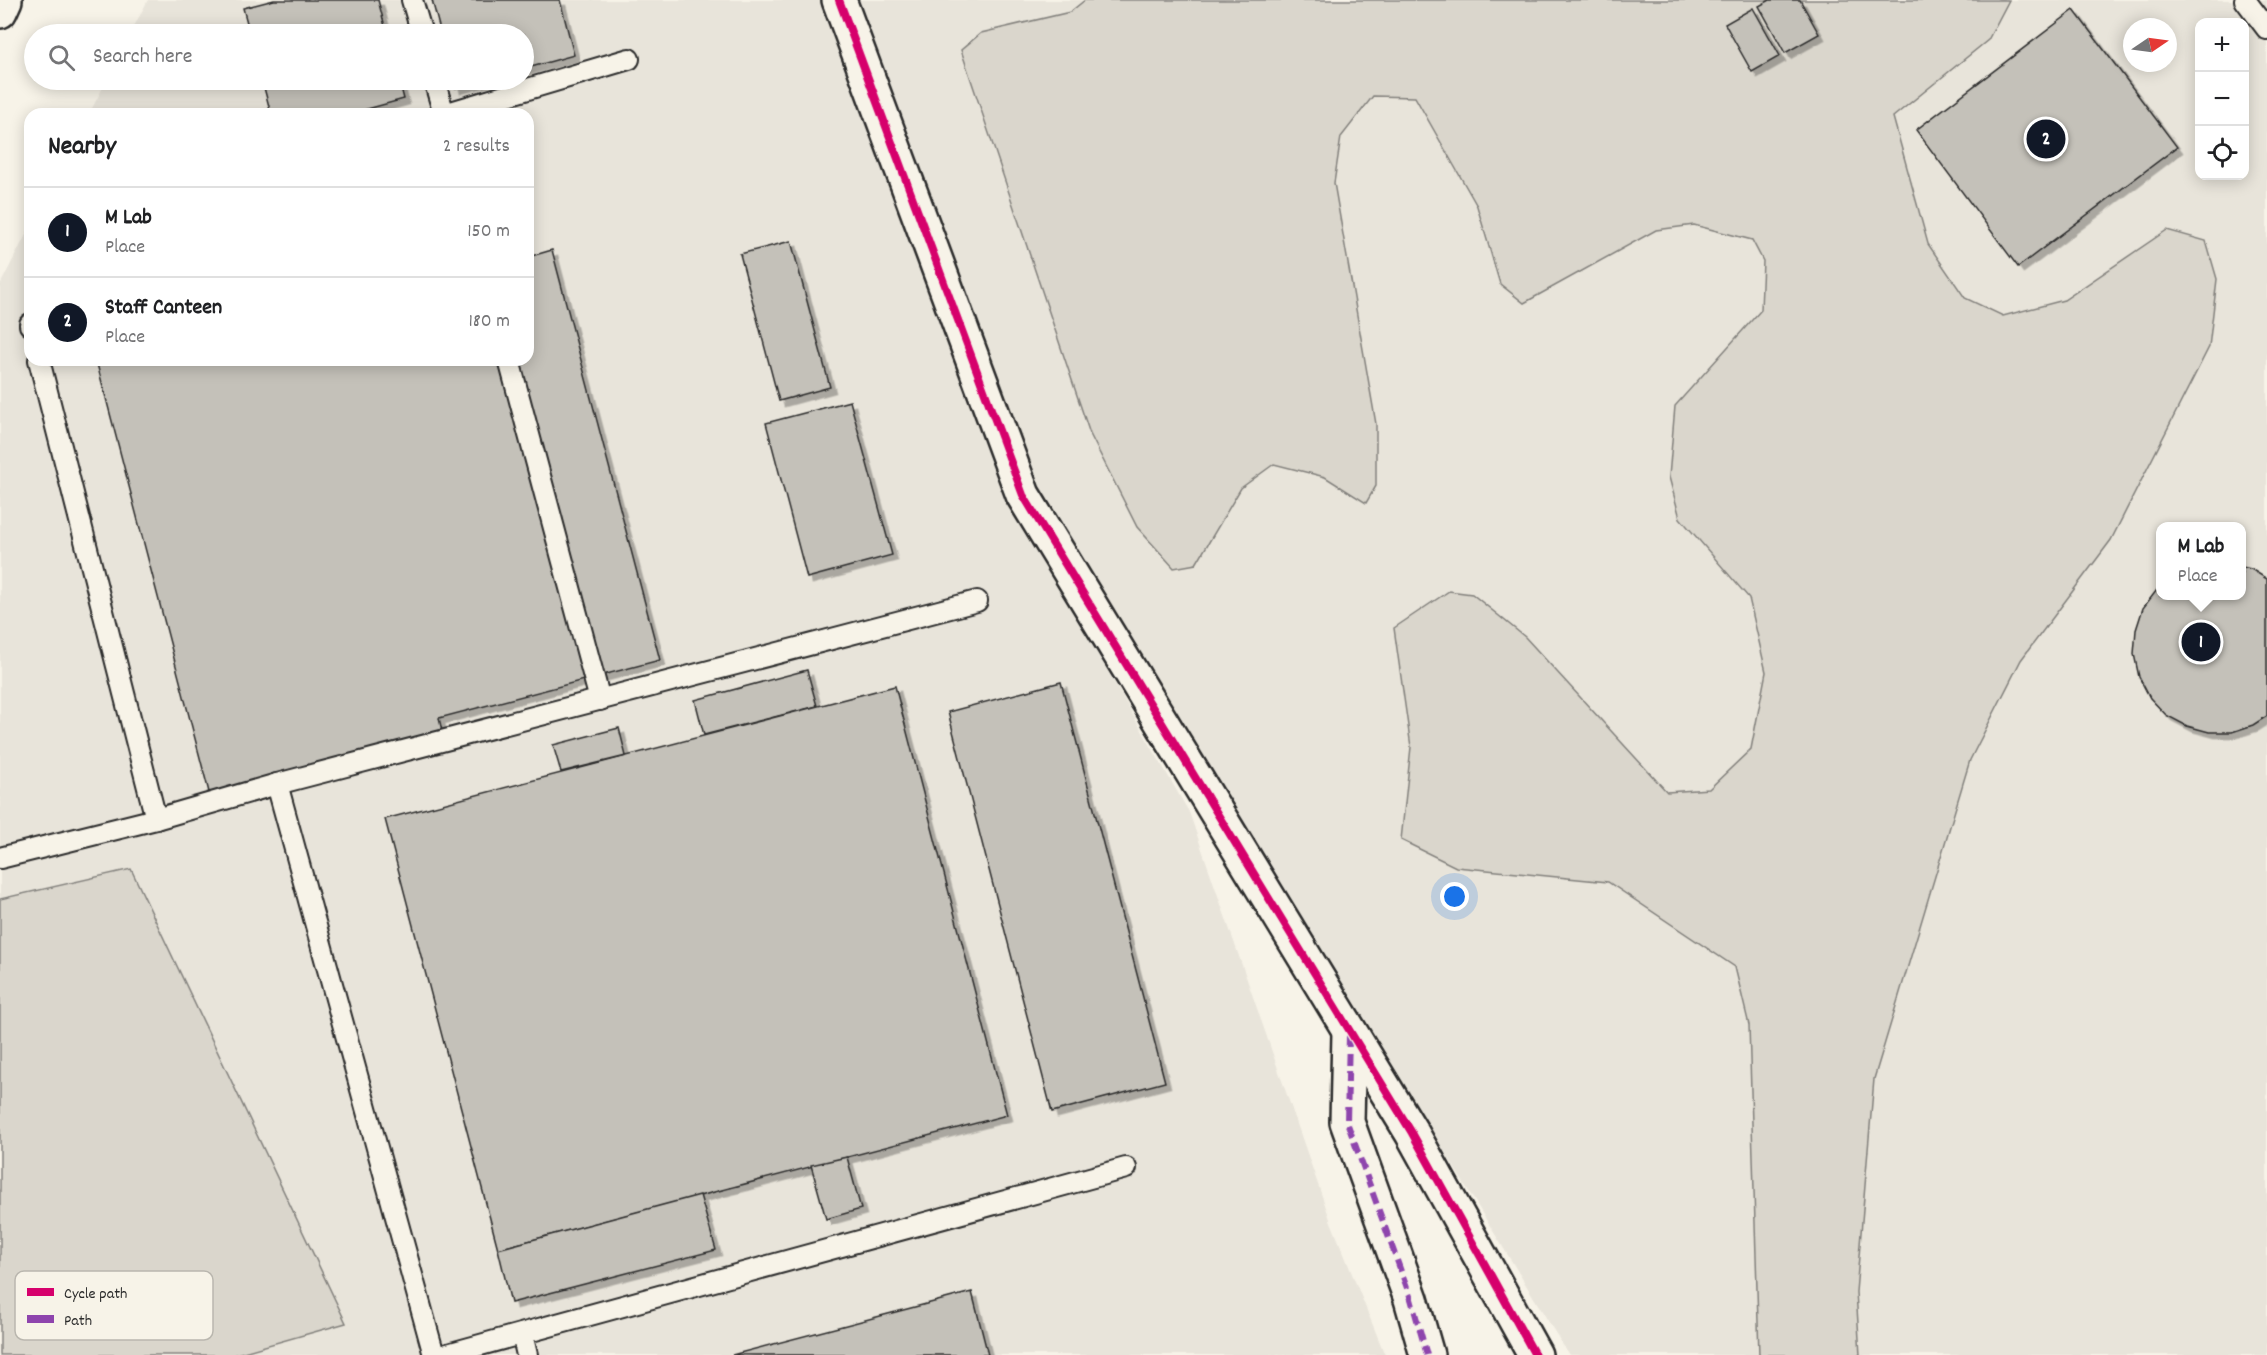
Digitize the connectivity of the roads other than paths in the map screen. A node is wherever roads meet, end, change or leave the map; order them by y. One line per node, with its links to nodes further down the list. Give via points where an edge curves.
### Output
1 (5, 0): 5 (street)
2 (412, 0): 6 (lane)
3 (839, 0): 21 (street, via 1023,495)
4 (2245, 0): 7 (lane)
5 (0, 11)
6 (419, 24)
7 (2267, 29)
8 (629, 59): 9 (lane)
9 (534, 87)
10 (437, 90): 12 (lane)
11 (525, 90): 13 (lane)
12 (442, 108)
13 (464, 108)
14 (41, 366): 19 (lane)
15 (511, 366): 17 (lane)
16 (977, 601): 17 (lane)
17 (600, 700): 18 (lane)
18 (277, 784): 19 (lane); 24 (lane)
19 (156, 819): 20 (lane)
20 (0, 858)
21 (1349, 1032): 27 (street, via 1347,1122 1411,1299); 28 (street, via 1412,1133)
22 (1126, 1168): 23 (lane)
23 (522, 1334): 25 (lane); 26 (lane)
24 (434, 1355)
25 (444, 1355)
26 (527, 1355)
27 (1427, 1355)
28 (1535, 1355)

